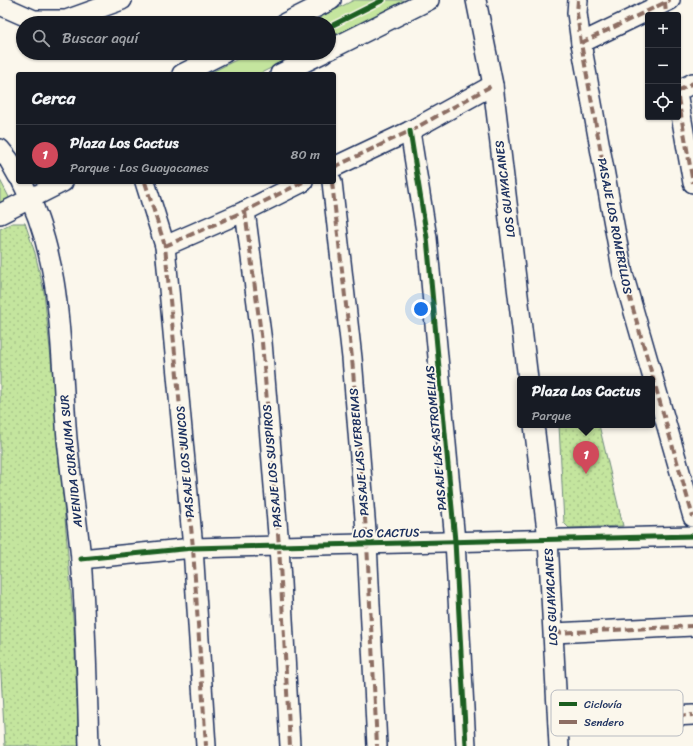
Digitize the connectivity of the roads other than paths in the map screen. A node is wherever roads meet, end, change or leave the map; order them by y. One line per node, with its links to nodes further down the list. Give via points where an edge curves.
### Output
1 (122, 0): 9 (street)
2 (331, 0): 10 (street)
3 (429, 0): 12 (street)
4 (476, 0): 18 (street, LOS GUAYACANES)
5 (578, 0): 11 (street, PASAJE LOS ROMERILLOS)
6 (0, 5): 8 (street)
7 (667, 6): 11 (street)
8 (25, 16)
9 (77, 16)
10 (298, 16)
11 (581, 43): 33 (street, PASAJE LOS ROMERILLOS, via 623,274)
12 (336, 46)
13 (210, 60): 15 (street)
14 (309, 60): 16 (street)
15 (186, 72)
16 (284, 72)
17 (693, 82): 19 (street)
18 (493, 85): 21 (street); 32 (street, LOS GUAYACANES)
19 (681, 89)
20 (681, 115): 23 (street)
21 (410, 130): 22 (street); 39 (street, PASAJE LAS ASTROMELIAS, via 427,238)
22 (336, 166)
23 (693, 183)
24 (54, 184): 28 (street)
25 (146, 184): 31 (street, PASAJE LOS JUNCOS)
26 (299, 184): 29 (street)
27 (332, 184): 40 (street, PASAJE LAS VERBENAS, via 352,358)
28 (26, 190): 30 (street); 43 (street, AVENIDA CURAUMA SUR, via 48,250 57,300 67,440)
29 (245, 211): 31 (street); 41 (street, PASAJE LOS SUSPIROS, via 262,342)
30 (0, 214)
31 (165, 246): 42 (street, PASAJE LOS JUNCOS)
32 (528, 376)
33 (652, 376)
34 (655, 385): 36 (street, PASAJE LOS ROMERILLOS)
35 (534, 428): 38 (street, LOS GUAYACANES)
36 (693, 517)
37 (693, 536): 38 (street, LOS CACTUS)
38 (548, 539): 39 (street, LOS CACTUS); 45 (street, LOS GUAYACANES)
39 (455, 541): 40 (street, LOS CACTUS); 54 (street, PASAJE LAS ASTROMELIAS)
40 (367, 544): 41 (street, LOS CACTUS); 53 (street, PASAJE LAS VERBENAS)
41 (279, 546): 42 (street, LOS CACTUS); 52 (street, PASAJE LOS SUSPIROS)
42 (193, 548): 43 (street, LOS CACTUS); 51 (street, PASAJE LOS JUNCOS)
43 (81, 559): 50 (street, AVENIDA CURAUMA SUR)
44 (693, 626): 45 (street)
45 (554, 633): 46 (street, LOS GUAYACANES)
46 (557, 690)
47 (683, 716): 48 (street)
48 (693, 716)
49 (559, 736): 55 (street, LOS GUAYACANES)
50 (89, 746)
51 (206, 746)
52 (290, 746)
53 (377, 746)
54 (466, 746)
55 (559, 746)

